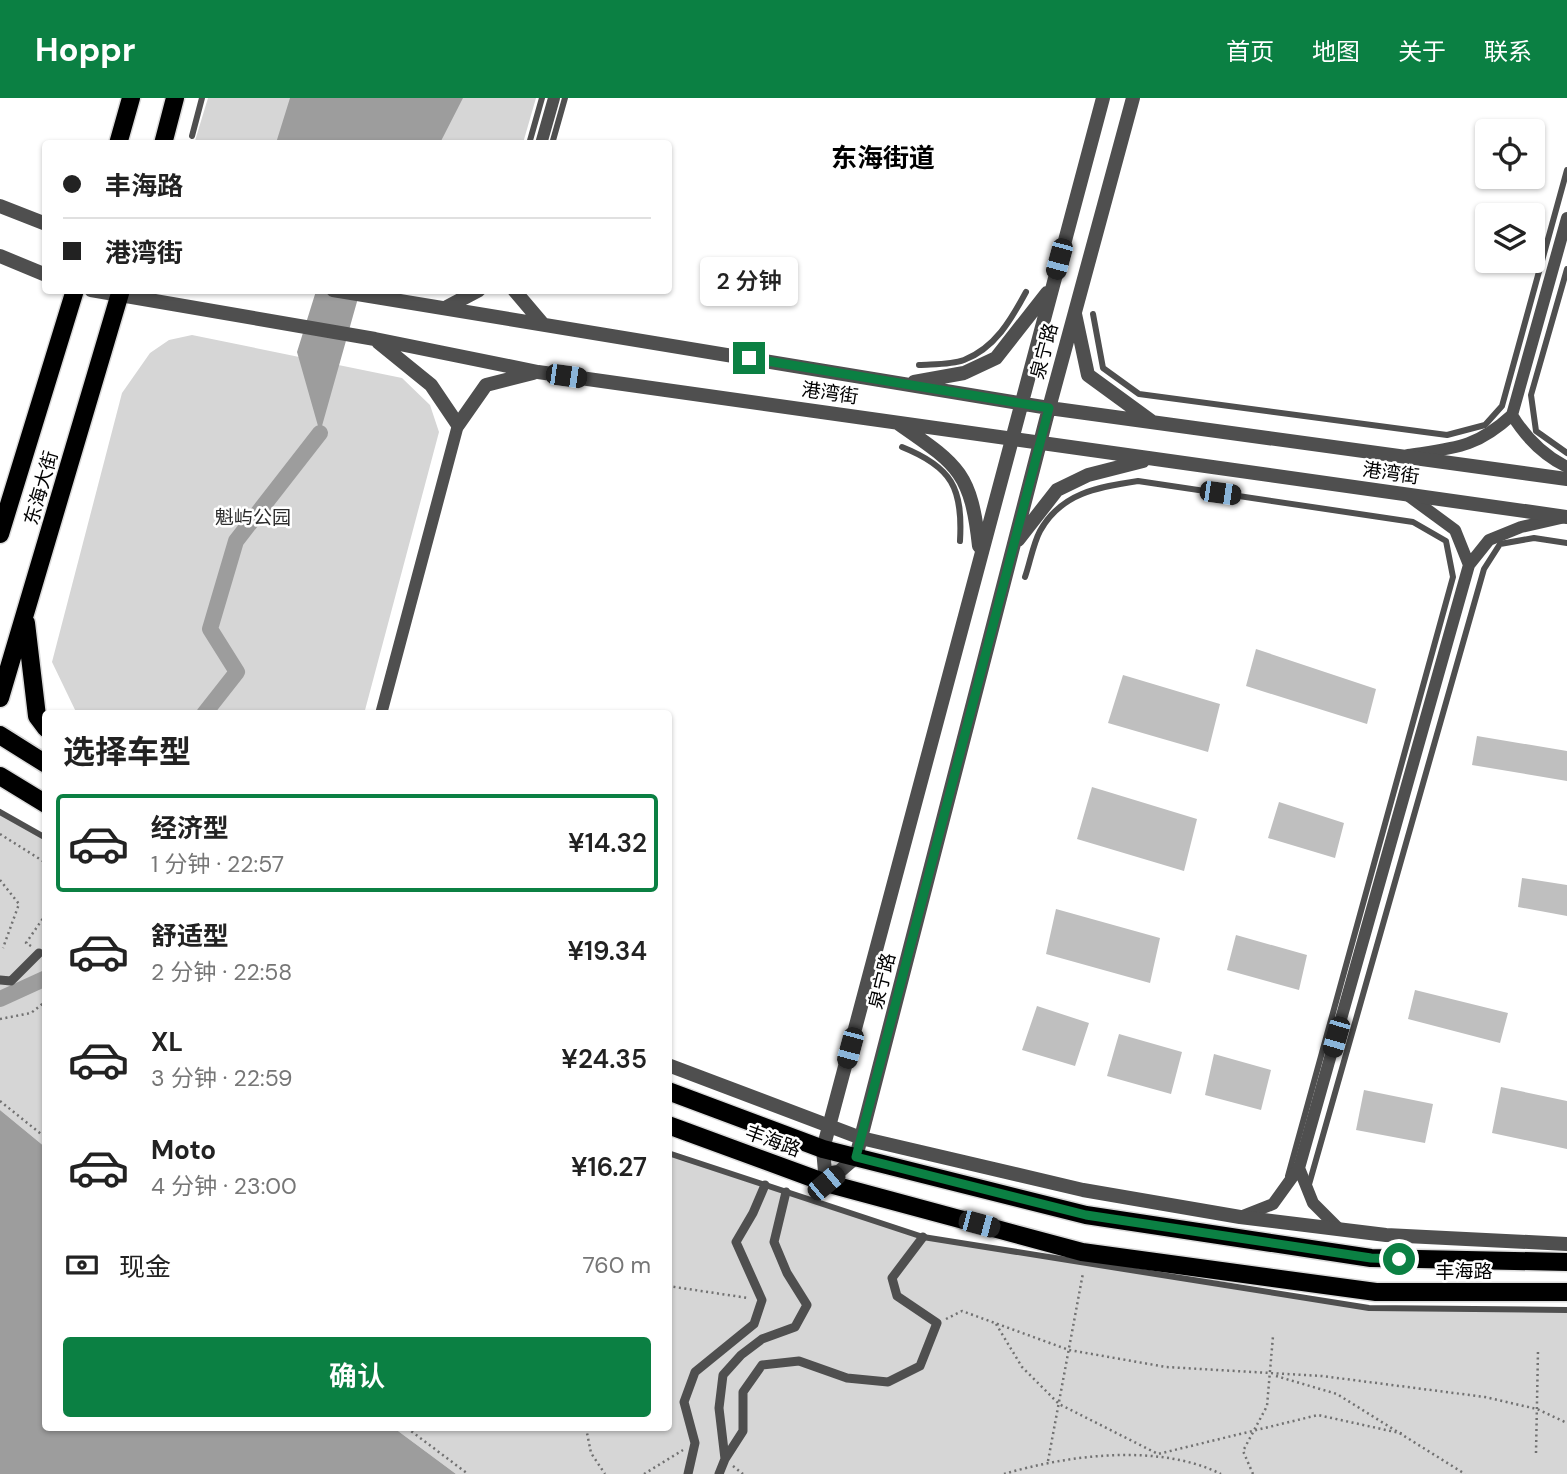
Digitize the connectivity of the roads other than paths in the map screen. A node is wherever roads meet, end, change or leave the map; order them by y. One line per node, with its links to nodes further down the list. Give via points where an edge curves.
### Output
1 (131, 98): 10 (main road)
2 (175, 98): 11 (main road)
3 (202, 98): 9 (lane)
4 (541, 98): 12 (lane)
5 (554, 98): 13 (street)
6 (565, 98): 14 (lane)
7 (1103, 98): 22 (street, 泉宁路)
8 (1133, 98): 30 (street, 泉宁路)
9 (192, 136)
10 (119, 140)
11 (164, 140)
12 (530, 140)
13 (542, 140)
14 (553, 140)
15 (1567, 170): 31 (lane, via 1502,406 1485,425 1447,435 1139,394 1103,368)
16 (0, 206): 18 (street)
17 (1567, 218): 39 (street)
18 (42, 222)
19 (0, 256): 21 (street)
20 (1567, 269): 46 (lane, via 1531,395 1536,431)
21 (42, 273)
22 (1052, 286): 36 (street, via 996,358 964,373); 37 (street, 泉宁路)
23 (1026, 292): 34 (lane, via 989,346 962,361)
24 (74, 294): 53 (main road, 东海大街)
25 (120, 294): 33 (street, 港湾街); 60 (main road, 东海大街)
26 (354, 294): 29 (street, 港湾街)
27 (471, 294): 29 (street)
28 (517, 294): 32 (street)
29 (447, 307): 32 (street, 港湾街)
30 (1075, 311): 38 (street, 泉宁路); 41 (street, via 1088,375)
31 (1093, 314)
32 (542, 323): 36 (street, 港湾街)
33 (371, 339): 35 (street, 港湾街); 42 (street, via 431,385)
34 (919, 365)
35 (538, 372): 40 (street, 港湾街); 42 (street, via 486,385)
36 (904, 384): 37 (street, 港湾街)
37 (1020, 404): 38 (street, 港湾街); 43 (street, 泉宁路)
38 (1049, 408): 41 (street, 港湾街); 44 (street, 泉宁路)
39 (1512, 415): 47 (street, via 1492,433 1465,446); 49 (street, via 1524,435)
40 (895, 421): 43 (street, 港湾街); 57 (street, via 948,458 964,479 975,510)
41 (1152, 422): 47 (street, 港湾街)
42 (458, 425): 62 (street)
43 (1012, 437): 44 (street, 港湾街); 57 (street, 泉宁路)
44 (1040, 443): 48 (street, 港湾街); 56 (street, 泉宁路)
45 (902, 447): 54 (lane, via 928,457 952,481 962,510)
46 (1567, 453)
47 (1398, 456): 50 (street, 港湾街)
48 (1150, 459): 51 (street, 港湾街); 56 (street, via 1088,475 1057,490)
49 (1567, 467)
50 (1567, 480)
51 (1406, 494): 52 (street, 港湾街); 58 (street, via 1455,530)
52 (1567, 517): 58 (street, via 1489,540)
53 (0, 534)
54 (960, 541)
55 (1567, 543): 84 (lane, via 1534,538 1500,544 1484,569)
56 (1013, 547): 76 (street, 泉宁路)
57 (980, 555): 75 (street, 泉宁路)
58 (1469, 565): 80 (street)
59 (1025, 577): 83 (lane, via 1040,531 1065,501 1101,487 1138,481 1413,522 1446,541 1453,577)
60 (25, 617): 61 (main road, 东海大街); 63 (main road, via 37,716)
61 (0, 698)
62 (382, 710)
63 (42, 723)
64 (0, 735): 65 (main road)
65 (42, 761)
66 (0, 776): 67 (main road)
67 (42, 802)
68 (0, 811): 69 (lane)
69 (42, 836)
70 (39, 953): 71 (street, via 11,981)
71 (0, 980)
72 (672, 1067): 75 (street)
73 (672, 1092): 77 (main road, 丰海路)
74 (672, 1126): 81 (main road, 丰海路)
75 (830, 1126): 76 (street); 77 (street, 泉宁路)
76 (861, 1138): 79 (street, 泉宁路); 86 (street, via 1083,1190)
77 (823, 1149): 79 (main road, 丰海路); 81 (street, 泉宁路)
78 (672, 1154): 82 (lane)
79 (856, 1157): 81 (street); 90 (main road, 丰海路, via 1086,1215 1371,1258)
80 (1299, 1168): 83 (street); 84 (street)
81 (826, 1183): 91 (main road, 丰海路, via 1082,1252 1376,1292)
82 (765, 1185): 85 (lane); 94 (street, via 736,1242 762,1300 754,1324 695,1372 684,1402 695,1443)
83 (1286, 1185): 86 (street, via 1273,1204)
84 (1308, 1190): 87 (street, via 1313,1203)
85 (786, 1192): 88 (lane); 93 (street, via 774,1242 807,1305 794,1327 762,1339 723,1375 719,1408)
86 (1240, 1217): 87 (street)
87 (1339, 1229): 89 (street)
88 (923, 1237): 92 (lane, via 1368,1308); 93 (street, via 892,1279 897,1296 937,1323 920,1366 888,1382 847,1378 799,1361 762,1365 743,1392 743,1431)
89 (1567, 1244)
90 (1567, 1262)
91 (1567, 1292)
92 (1567, 1310)
93 (725, 1459): 95 (street)
94 (688, 1474)
95 (719, 1474)

